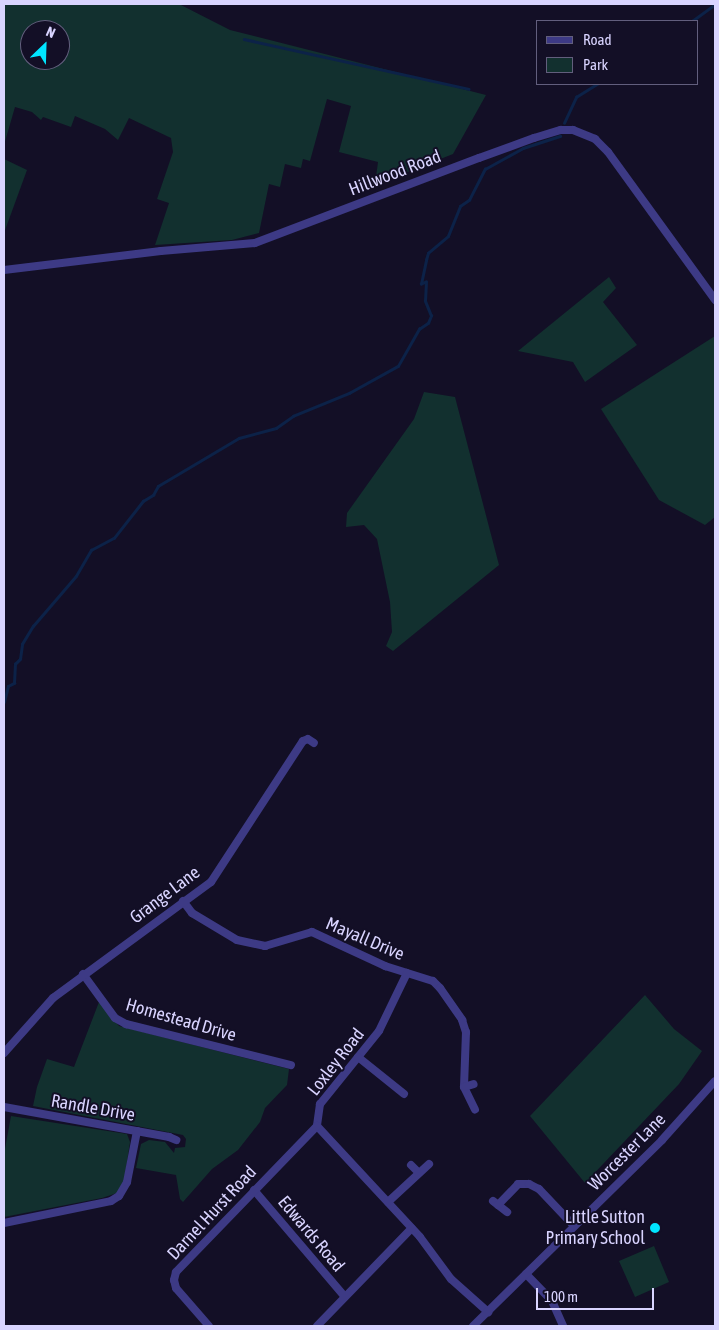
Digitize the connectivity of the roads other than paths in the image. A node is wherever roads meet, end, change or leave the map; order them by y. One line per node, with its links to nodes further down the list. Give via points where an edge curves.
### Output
1 (4, 270): 2 (street, Hillwood Road, via 255,243 515,145 561,130 573,130 596,139 608,152)
2 (715, 300)
3 (314, 743): 4 (street, Grange Lane, via 308,739 303,741 211,882)
4 (183, 901): 5 (street, Mayall Drive, via 192,913 237,940 265,946 312,932); 6 (street, Grange Lane)
5 (407, 973): 8 (street, Loxley Road, via 379,1030); 12 (street, Mayall Drive, via 433,981 462,1020 466,1032)
6 (83, 974): 7 (street, Grange Lane, via 53,998); 9 (street, Homestead Drive, via 115,1018 126,1024)
7 (4, 1053)
8 (358, 1056): 13 (street, via 392,1089); 16 (street, Loxley Road, via 320,1104)
9 (291, 1065)
10 (715, 1081): 26 (street, Worcester Lane, via 662,1140)
11 (474, 1084): 12 (street)
12 (464, 1087): 15 (street, Mayall Drive)
13 (404, 1094)
14 (4, 1107): 17 (street, Randle Drive)
15 (475, 1110)
16 (317, 1126): 22 (street, Darnel Hurst Road); 23 (street, Loxley Road)
17 (137, 1131): 18 (street, Randle Drive); 25 (street, via 127,1182 119,1196 111,1201)
18 (176, 1140)
19 (429, 1164): 21 (street)
20 (411, 1165): 21 (street)
21 (419, 1173): 23 (street)
22 (254, 1190): 29 (street, Edwards Road); 31 (street, Darnel Hurst Road, via 176,1272 176,1288)
23 (388, 1202): 27 (street, Loxley Road)
24 (507, 1212): 26 (street, via 496,1203 518,1184 529,1184 539,1189)
25 (4, 1223)
26 (574, 1226): 28 (street, Worcester Lane)
27 (412, 1228): 29 (street); 30 (street, Loxley Road, via 451,1279)
28 (526, 1274): 30 (street, Worcester Lane); 34 (street, via 552,1301)
29 (345, 1297): 32 (street)
30 (488, 1312): 33 (street, Worcester Lane)
31 (209, 1326)
32 (317, 1326)
33 (473, 1326)
34 (563, 1326)

